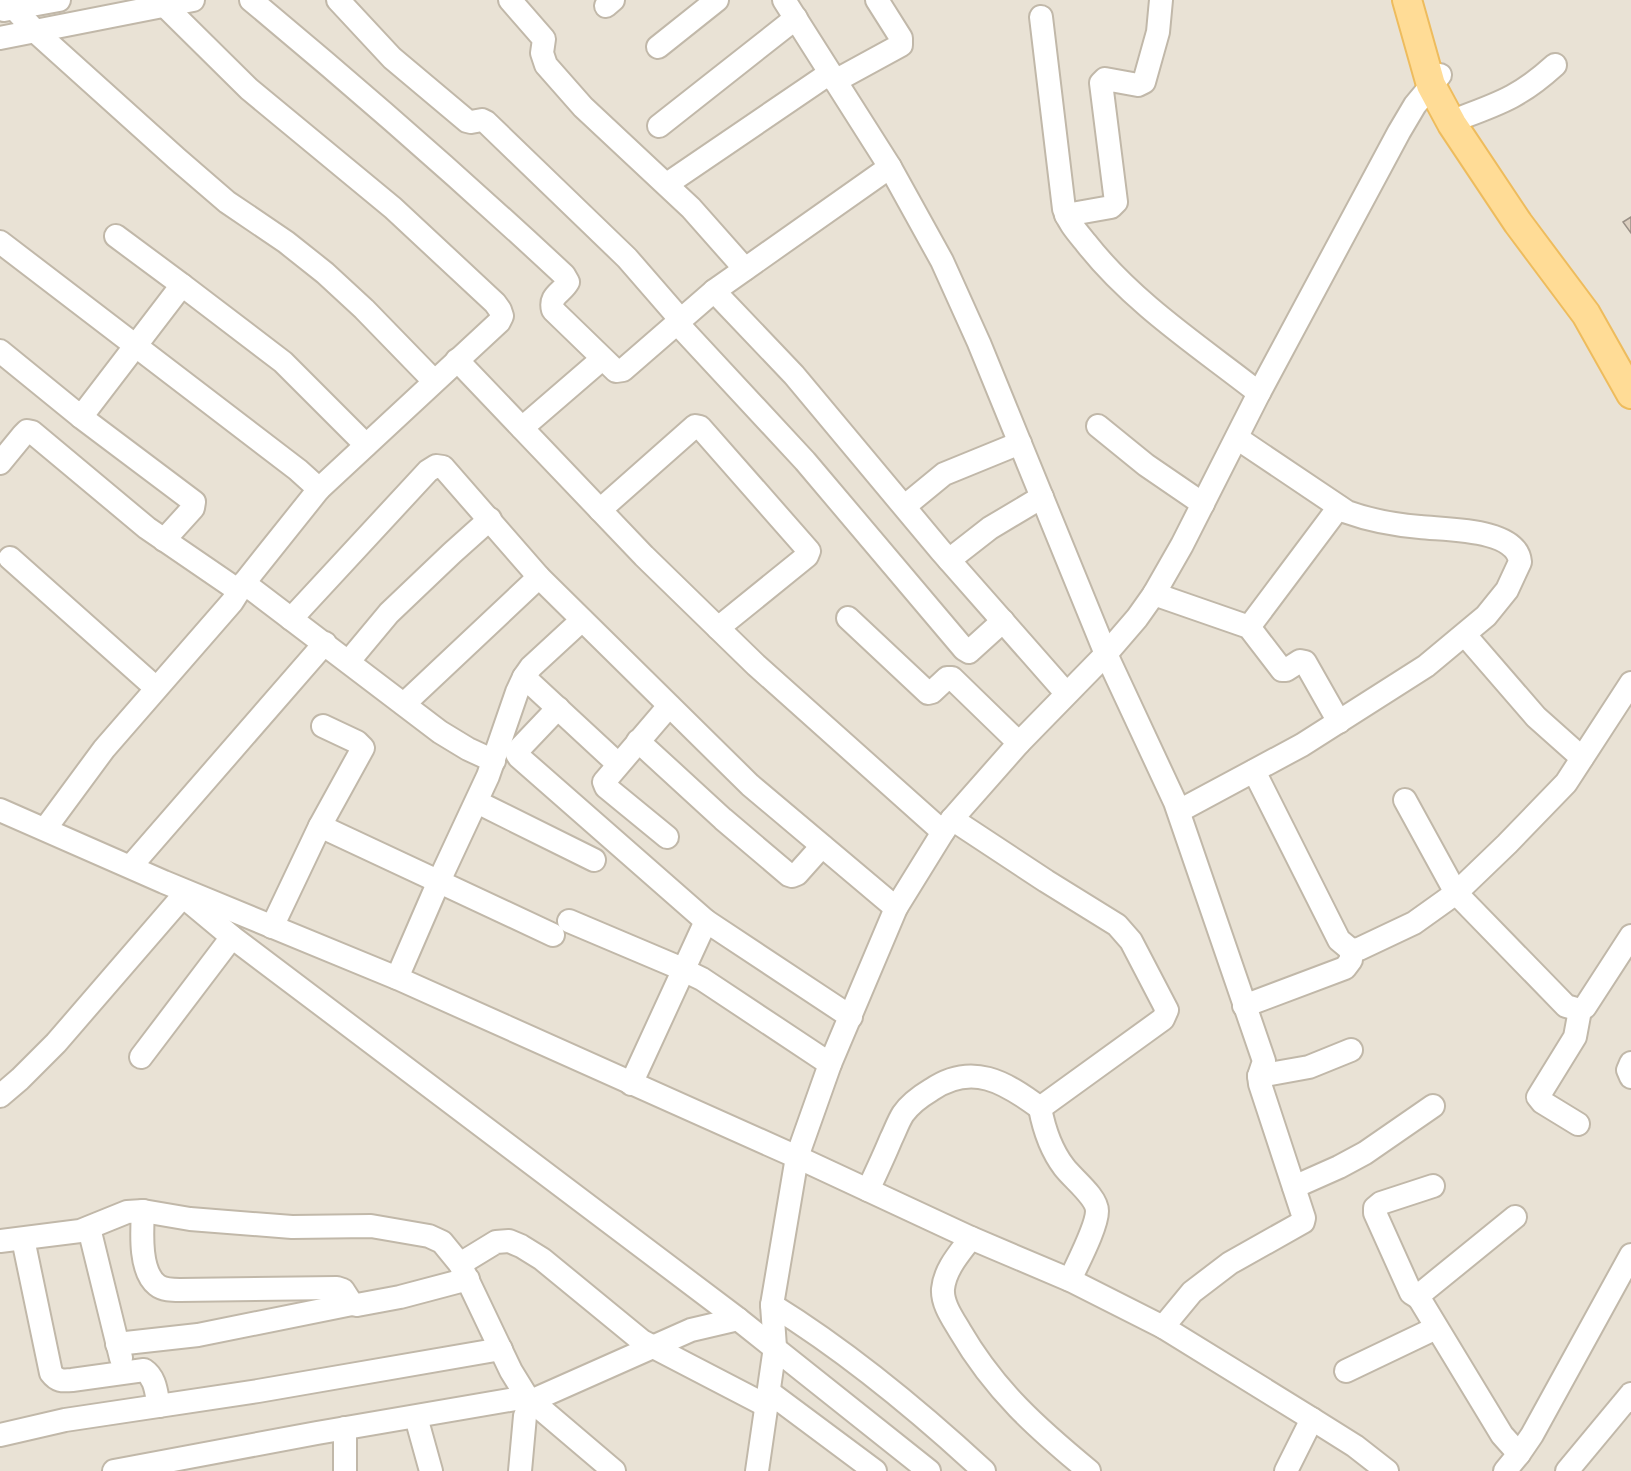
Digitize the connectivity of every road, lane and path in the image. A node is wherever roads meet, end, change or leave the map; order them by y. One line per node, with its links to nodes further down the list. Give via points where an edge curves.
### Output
1 (59, 0): 12 (street)
2 (193, 0): 11 (street)
3 (251, 0): 34 (street, via 453,172 564,275 568,282 554,297 553,310)
4 (338, 0): 31 (street, via 392,58 458,114 471,122 486,122 627,258)
5 (510, 0): 24 (street, via 542,36 546,65 583,107)
6 (717, 0): 17 (street)
7 (877, 0): 19 (street, via 901,38 901,45)
8 (1161, 0): 25 (street, via 1158,32 1144,82 1138,85 1105,79 1101,83 1116,202)
9 (1407, 0): 20 (main road)
10 (1421, 0): 20 (main road)
11 (165, 6): 15 (street); 35 (street, via 249,89 393,208 495,303 502,316 499,322)
12 (7, 9): 15 (street)
13 (790, 9): 19 (street); 22 (street)
14 (1041, 17): 25 (street)
15 (36, 32): 16 (street); 37 (street, via 219,195 325,273)
16 (0, 38)
17 (658, 47)
18 (1556, 65): 21 (street, via 1520,94)
19 (832, 77): 23 (street); 24 (street)
20 (1436, 80): 21 (main road); 38 (street, via 1399,132); 39 (main road, via 1452,124 1518,224 1586,314)
21 (1463, 117): 36 (main road, via 1528,216 1597,307)
22 (659, 126)
23 (890, 167): 28 (street); 44 (street, via 942,261)
24 (667, 184): 28 (street)
25 (1066, 215): 38 (street, via 1094,254 1125,287)
26 (116, 236): 29 (street)
27 (0, 242): 32 (street)
28 (745, 269): 30 (street)
29 (182, 285): 32 (street); 45 (street, via 283,362)
30 (714, 291): 31 (street); 50 (street, via 794,375)
31 (678, 320): 34 (street, via 620,372); 63 (street, via 812,469 964,649 969,652)
32 (136, 346): 40 (street); 47 (street)
33 (0, 351): 40 (street)
34 (602, 359): 42 (street)
35 (457, 360): 37 (street); 42 (street)
36 (1631, 366)
37 (434, 381): 45 (street)
38 (1258, 393): 43 (street)
39 (1631, 394)
40 (81, 417): 54 (street, via 194,502)
41 (1098, 426): 49 (street)
42 (522, 428): 52 (street)
43 (1237, 438): 49 (street); 51 (street)
44 (1020, 443): 48 (street); 50 (street, via 944,474)
45 (366, 445): 47 (street)
46 (0, 463): 54 (street, via 27,431 32,432)
47 (319, 489): 58 (street)
48 (1042, 497): 56 (street, via 990,528); 68 (street)
49 (1203, 504): 59 (street)
50 (905, 506): 56 (street)
51 (1339, 507): 64 (street); 66 (street, via 1358,516 1476,532 1497,538 1516,550 1520,562 1506,590)
52 (600, 510): 65 (street); 65 (street, via 695,426 700,427 810,551)
53 (490, 519): 57 (street); 61 (street, via 450,473 436,466); 69 (street, via 389,613)
54 (164, 540): 58 (street)
55 (10, 558): 72 (street)
56 (949, 560): 63 (street)
57 (539, 577): 62 (street); 74 (street)
58 (242, 587): 61 (street); 72 (street)
59 (1154, 594): 64 (street); 68 (street)
60 (848, 618): 80 (street, via 928,693 952,678)
61 (291, 619): 67 (street)
62 (582, 620): 70 (street); 75 (street)
63 (1003, 621): 73 (street)
64 (1249, 627): 77 (street, via 1282,670 1305,662)
65 (718, 628): 89 (street, via 756,665)
66 (1465, 635): 77 (street, via 1426,666); 81 (street, via 1536,717)
67 (325, 643): 69 (street); 95 (street)
68 (1106, 654): 73 (street); 88 (street)
69 (349, 661): 74 (street)
70 (524, 677): 76 (street); 82 (street)
71 (1631, 683): 81 (street)
72 (156, 688): 91 (street, via 104,749)
73 (1066, 693): 80 (street)
74 (404, 704): 82 (street, via 440,732)
75 (669, 706): 79 (street); 93 (street, via 750,785)
76 (558, 708): 83 (street); 101 (street, via 520,748 519,757)
77 (1339, 722): 84 (street)
78 (323, 726): 90 (street, via 363,748)
79 (638, 741): 83 (street); 93 (street, via 789,875 797,874)
80 (1019, 743): 89 (street)
81 (1582, 758): 98 (street, via 1540,811)
82 (494, 761): 86 (street)
83 (618, 764): 92 (street, via 605,778 604,785)
84 (1254, 771): 88 (street); 105 (street, via 1339,940)
85 (1405, 800): 98 (street)
86 (477, 802): 94 (street); 96 (street)
87 (0, 810): 91 (street)
88 (1179, 812): 108 (street)
89 (947, 825): 100 (street); 120 (street, via 1117,925 1131,941 1167,1010 1163,1019)
90 (320, 826): 96 (street); 102 (street)
91 (45, 829): 95 (street)
92 (667, 837)
93 (822, 846): 100 (street)
94 (594, 860)
95 (131, 866): 97 (street)
96 (439, 881): 106 (street); 107 (street)
97 (164, 882): 99 (street); 102 (street)
98 (1456, 893): 105 (street, via 1414,923); 109 (street, via 1566,1006)
99 (183, 897): 104 (street); 118 (street, via 56,1043)
100 (896, 908): 110 (street)
101 (706, 921): 106 (street); 110 (street)
102 (272, 927): 107 (street)
103 (1631, 936): 109 (street)
104 (232, 937): 112 (street); 138 (street)
105 (1351, 950): 108 (street, via 1351,960 1345,968)
106 (685, 970): 114 (street); 117 (street)
107 (397, 978): 117 (street)
108 (1244, 1006): 115 (street, via 1264,1061)
109 (1580, 1010): 121 (street, via 1575,1037 1538,1097)
110 (851, 1017): 114 (street)
111 (1351, 1050): 115 (street, via 1309,1067)
112 (141, 1057)
113 (1631, 1063): 116 (street)
114 (830, 1064): 122 (street)
115 (1259, 1076): 124 (street)
116 (1631, 1077)
117 (631, 1084): 122 (street)
118 (0, 1096)
119 (1433, 1106): 124 (street, via 1365,1153)
120 (1040, 1108): 125 (street, via 996,1081 974,1075 957,1076 934,1087 903,1114); 134 (street, via 1052,1147 1096,1205 1096,1220)
121 (1578, 1124)
122 (797, 1157): 125 (street); 137 (street)
123 (1433, 1186): 135 (street, via 1375,1208 1412,1293)
124 (1294, 1187): 139 (street, via 1304,1218 1301,1225 1230,1263 1192,1292)
125 (868, 1190): 129 (street)
126 (143, 1211): 128 (street, via 127,1212); 133 (street, via 236,1223 371,1226 409,1231 442,1242); 136 (street, via 146,1264 150,1278 164,1289 337,1288 343,1290)
127 (1515, 1217): 135 (street)
128 (89, 1228): 130 (street); 141 (street)
129 (971, 1238): 134 (street); 166 (street, via 944,1279 943,1293 950,1314 975,1358 1007,1397)
130 (23, 1239): 131 (street); 146 (street, via 51,1373 60,1381)
131 (0, 1241)
132 (1631, 1256): 156 (street)
133 (464, 1272): 136 (street, via 400,1297); 143 (street, via 496,1242 509,1241 542,1259 632,1335); 144 (street)
134 (1070, 1280): 139 (street)
135 (1419, 1298): 140 (street)
136 (352, 1304): 141 (street, via 198,1335)
137 (771, 1305): 142 (street); 165 (street, via 861,1366)
138 (738, 1319): 142 (street); 143 (street, via 691,1330)
139 (1163, 1327): 152 (street)
140 (1437, 1328): 145 (street); 156 (street, via 1502,1436)
141 (117, 1344): 146 (street)
142 (775, 1347): 149 (street); 164 (street)
143 (654, 1348): 148 (street); 149 (street)
144 (501, 1349): 148 (street); 150 (street)
145 (1346, 1371)
146 (124, 1372): 150 (street, via 144,1370 150,1374)
147 (1631, 1394): 169 (street)
148 (529, 1399): 151 (street); 160 (street); 161 (street)
149 (768, 1399): 162 (street); 163 (street)
150 (159, 1406): 154 (street, via 65,1420)
151 (416, 1417): 153 (street); 159 (street)
152 (1312, 1419): 167 (street); 168 (street)
153 (345, 1428): 155 (street); 158 (street)
154 (0, 1435)
155 (209, 1462): 157 (street)
156 (1512, 1463)
157 (114, 1471)
158 (345, 1471)
159 (431, 1471)
160 (520, 1471)
161 (614, 1471)
162 (757, 1471)
163 (876, 1471)
164 (929, 1471)
165 (984, 1471)
166 (1089, 1471)
167 (1286, 1471)
168 (1387, 1471)
169 (1567, 1471)

